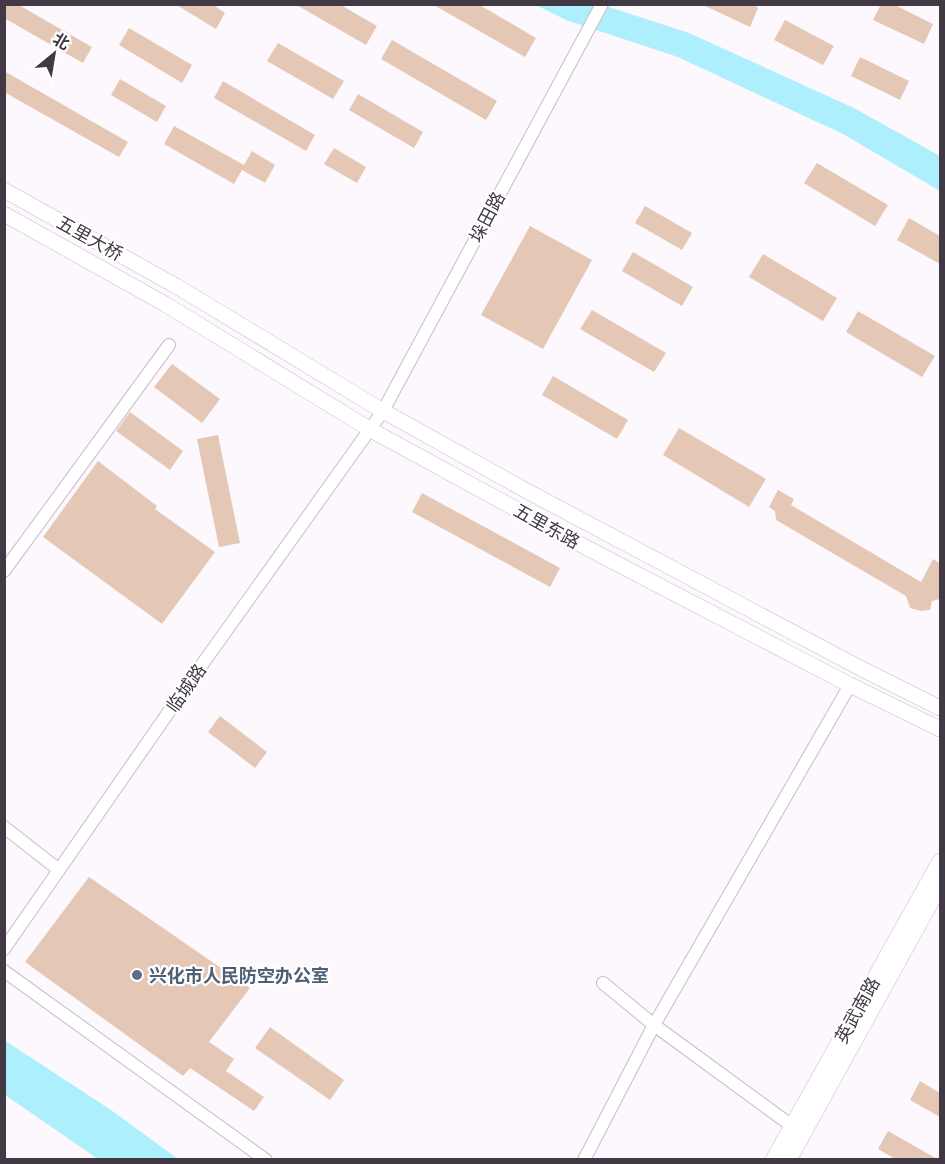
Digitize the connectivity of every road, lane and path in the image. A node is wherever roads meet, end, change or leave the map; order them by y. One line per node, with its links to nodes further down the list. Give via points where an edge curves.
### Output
1 (602, 4): 7 (street, 垛田路)
2 (4, 190): 4 (main road, 五里大桥)
3 (4, 214): 5 (main road, 五里大桥)
4 (176, 286): 7 (main road, 五里东路)
5 (165, 304): 8 (main road, 五里东路)
6 (169, 345): 9 (street)
7 (383, 411): 8 (street, 垛田路); 11 (main road, 五里东路)
8 (371, 430): 10 (main road, 五里东路); 15 (street, 临城路)
9 (4, 572)
10 (849, 685): 12 (main road, 五里东路); 20 (street)
11 (940, 708)
12 (940, 729)
13 (4, 827): 15 (street)
14 (940, 861): 21 (main road, 英武南路)
15 (59, 870): 17 (street, 临城路)
16 (940, 886): 25 (main road, 英武南路)
17 (4, 949)
18 (4, 971): 22 (street)
19 (603, 983): 20 (street)
20 (654, 1025): 21 (street); 23 (street)
21 (792, 1126): 24 (main road, 英武南路)
22 (266, 1160)
23 (584, 1160)
24 (773, 1160)
25 (789, 1160)

